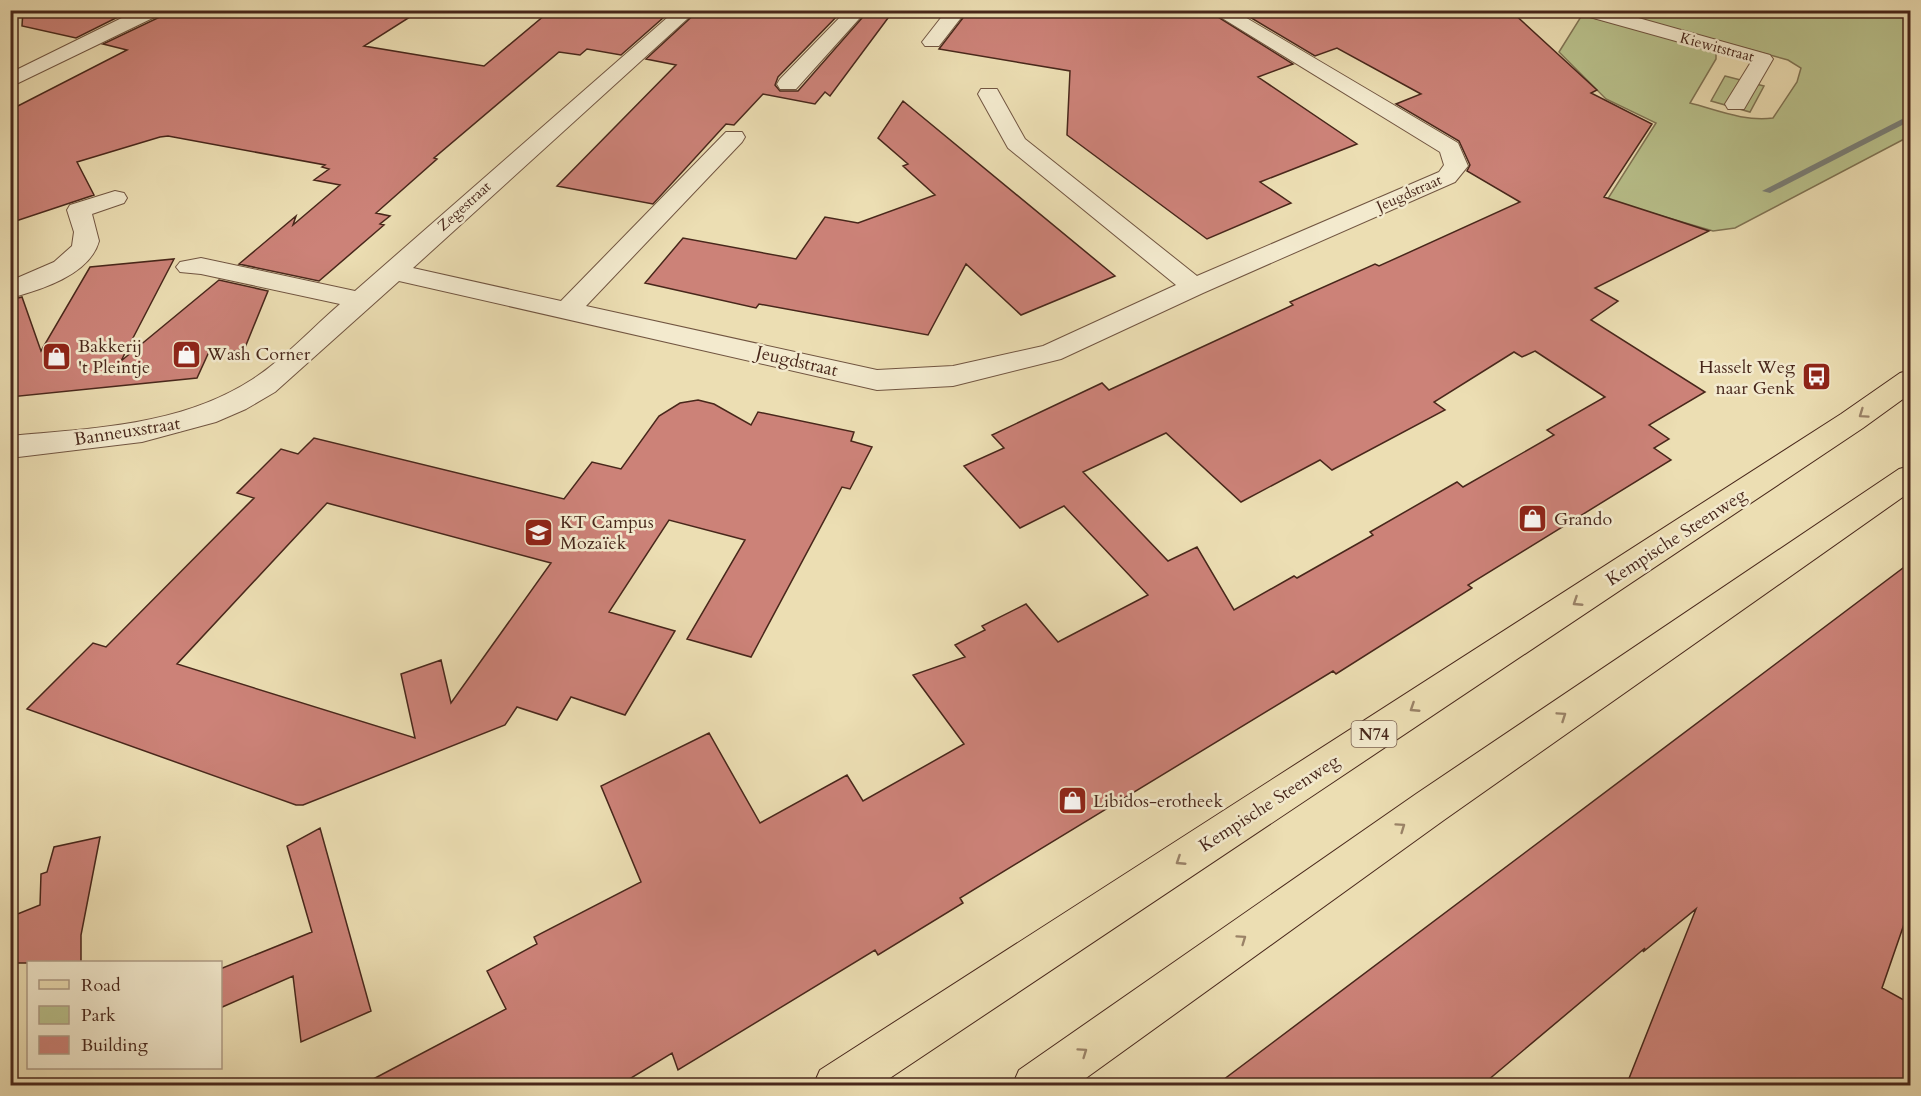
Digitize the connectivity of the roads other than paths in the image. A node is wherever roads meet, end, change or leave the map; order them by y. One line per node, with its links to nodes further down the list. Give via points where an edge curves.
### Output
1 (154, 10): 8 (street)
2 (688, 10): 15 (street, Zegestraat)
3 (858, 10): 9 (street)
4 (958, 10): 7 (street)
5 (1218, 10): 16 (street, Jeugdstraat, via 1450,148 1456,166 1447,177)
6 (1586, 10): 11 (street, Kiewitstraat, via 1763,59)
7 (932, 42)
8 (10, 81)
9 (788, 84)
10 (989, 94): 16 (street, via 1016,143)
11 (1736, 104)
12 (734, 137): 19 (street)
13 (115, 198): 17 (street, via 79,210 87,234 85,247 65,267)
14 (189, 267): 18 (street, via 201,266)
15 (391, 271): 18 (street, Zegestraat); 19 (street, Jeugdstraat)
16 (1194, 288): 19 (street, Jeugdstraat, via 1051,353 953,376 877,380)
17 (10, 290)
18 (359, 300): 21 (street, Zegestraat, via 265,385)
19 (567, 310)
20 (1911, 380): 24 (main road, Kempische Steenweg / N74, one-way to 24)
21 (240, 402): 22 (street, Banneuxstraat, via 195,420 147,432)
22 (10, 447)
23 (1911, 477): 25 (main road, one-way to 23, via 1430,807)
24 (836, 1086)
25 (1035, 1086)

